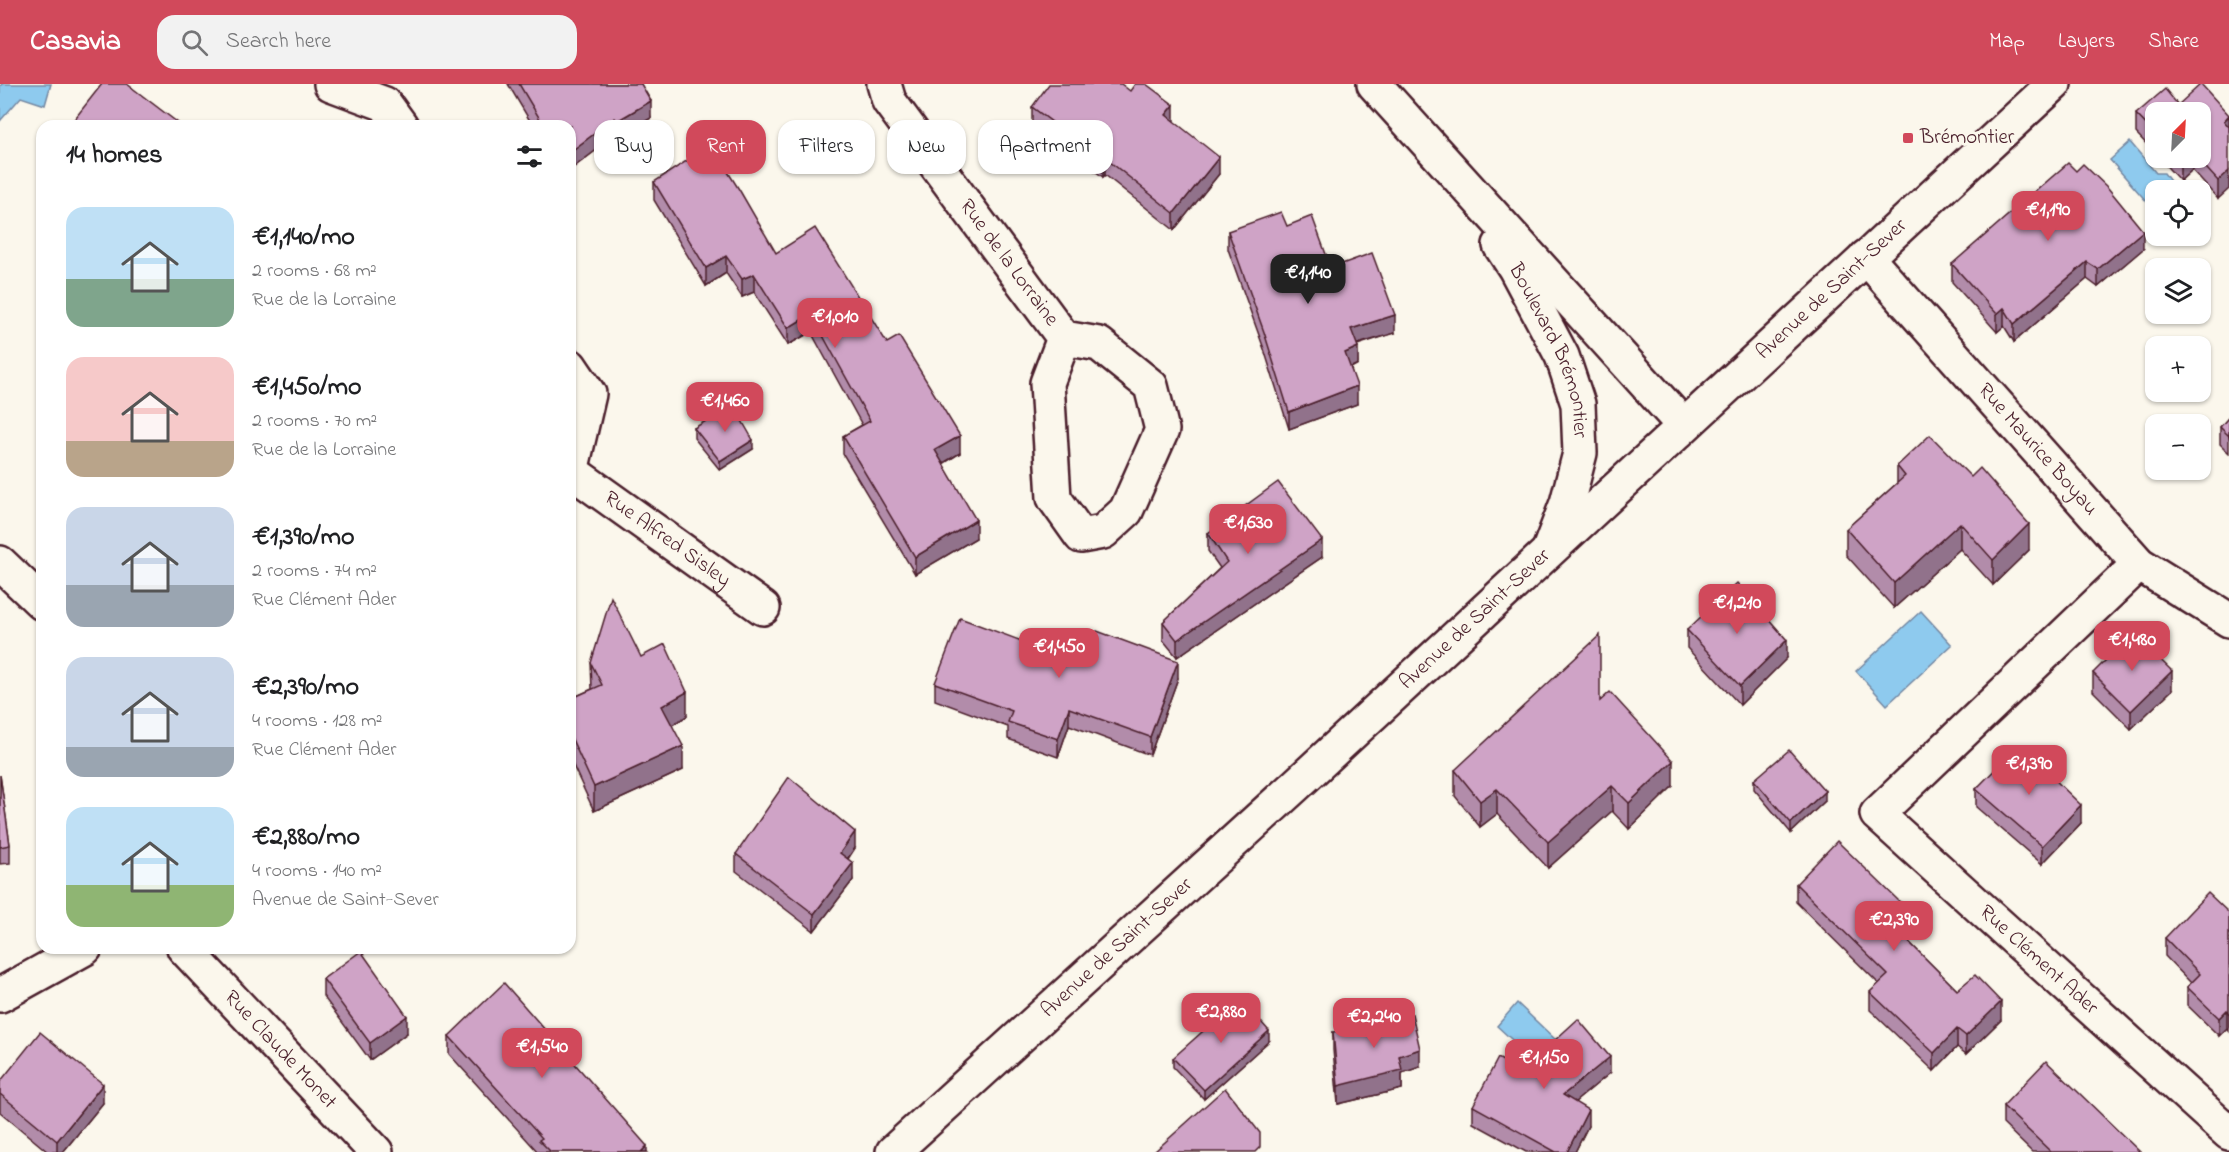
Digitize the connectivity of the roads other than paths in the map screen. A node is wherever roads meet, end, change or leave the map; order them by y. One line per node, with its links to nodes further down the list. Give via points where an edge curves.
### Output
1 (331, 84): 6 (street, via 386,104)
2 (861, 84): 5 (street, Rue de la Lorraine)
3 (1374, 84): 7 (street, Boulevard Brémontier)
4 (2054, 84): 8 (street, Avenue de Saint-Sever)
5 (886, 92): 9 (street, Rue de la Lorraine)
6 (397, 120)
7 (1450, 168): 11 (street, Boulevard Brémontier); 14 (street, Boulevard Brémontier, via 1515,268 1562,356 1578,404 1580,453)
8 (1866, 257): 11 (street, Avenue de Saint-Sever); 16 (street, Rue Maurice Boyau)
9 (1064, 338): 9 (street, Rue de la Lorraine, via 1099,344 1151,386 1162,430 1126,511 1103,532 1081,536 1054,498 1047,383)
10 (576, 375): 12 (street, Rue Alfred Sisley, via 589,394)
11 (1683, 425): 14 (street, Avenue de Saint-Sever)
12 (576, 451)
13 (576, 477): 18 (street, Rue Alfred Sisley)
14 (1549, 550): 25 (street, Avenue de Saint-Sever)
15 (0, 563): 17 (street)
16 (2139, 564): 19 (street, Rue Maurice Boyau); 23 (street, Rue Clément Ader, via 1876,814)
17 (36, 597)
18 (763, 608)
19 (2229, 620)
20 (74, 954): 22 (street)
21 (190, 954): 24 (street, Rue Claude Monet)
22 (0, 995)
23 (2229, 1133)
24 (376, 1152)
25 (893, 1152)

